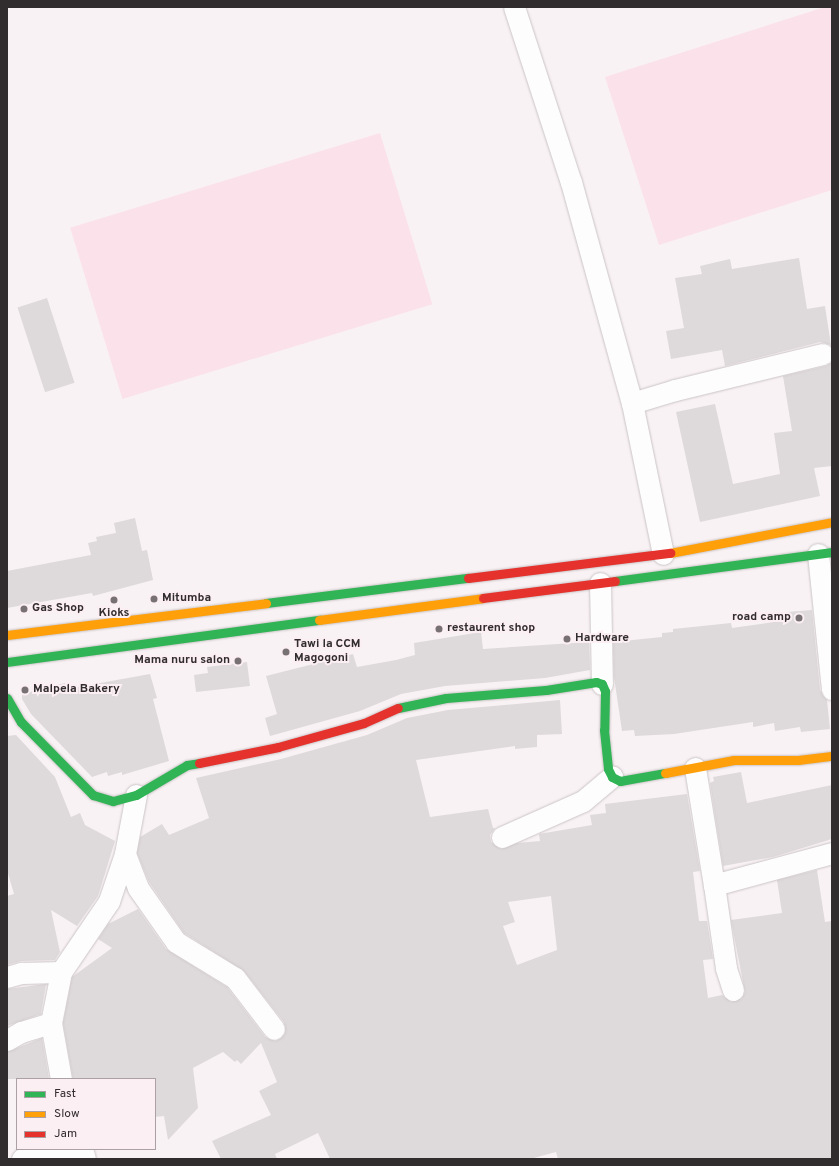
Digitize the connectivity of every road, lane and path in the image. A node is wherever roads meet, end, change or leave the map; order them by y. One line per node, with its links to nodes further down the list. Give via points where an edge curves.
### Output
1 (514, 7): 3 (street, via 571,182)
2 (823, 354): 3 (street)
3 (632, 403): 6 (street)
4 (832, 522): 6 (main road)
5 (825, 553): 7 (main road); 11 (street)
6 (664, 554): 8 (main road)
7 (600, 583): 9 (main road); 10 (street)
8 (7, 635)
9 (7, 662)
10 (602, 684): 15 (main road, via 605,691 606,756); 16 (main road, via 596,682 546,690 446,698 403,706 364,723 278,747 187,765)
11 (832, 689)
12 (7, 698): 16 (main road, via 20,722 93,796 113,800)
13 (832, 756): 14 (main road, via 798,760 734,760)
14 (695, 768): 15 (main road, via 620,782); 20 (street)
15 (612, 777): 17 (street, via 583,801)
16 (136, 795): 19 (street)
17 (502, 836)
18 (832, 853): 20 (street)
19 (125, 854): 21 (street, via 109,901); 25 (street, via 138,888 176,942 236,978)
20 (714, 885): 23 (street, via 726,968)
21 (61, 972): 22 (street, via 21,973); 24 (street)
22 (7, 977)
23 (733, 990)
24 (51, 1023): 26 (street, via 21,1032); 27 (street)
25 (274, 1029)
26 (7, 1040)
27 (61, 1078)
28 (66, 1150): 29 (street)
29 (22, 1159)

